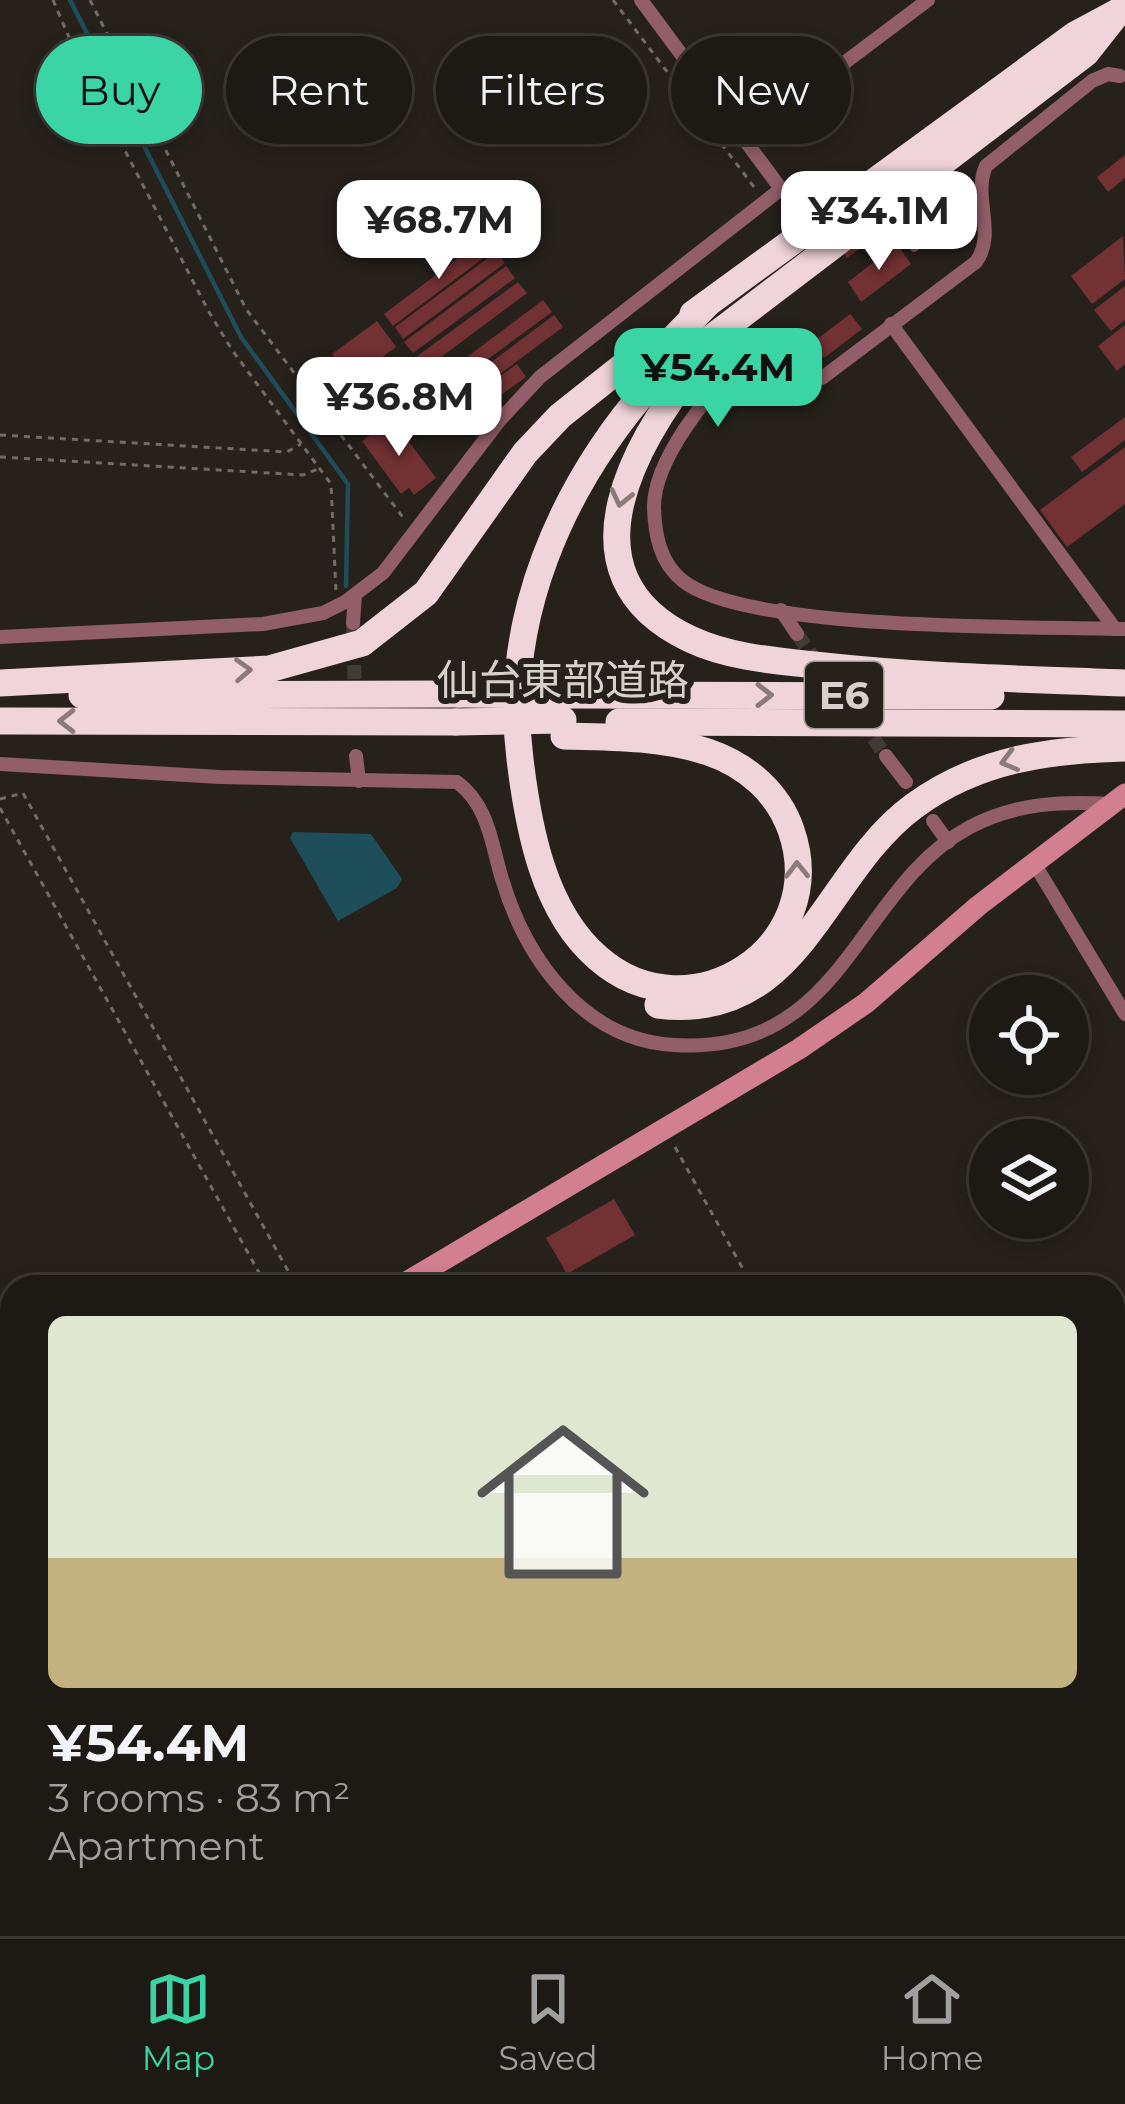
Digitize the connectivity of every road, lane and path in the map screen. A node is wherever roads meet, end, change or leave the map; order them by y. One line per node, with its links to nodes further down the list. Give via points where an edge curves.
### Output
1 (53, 0): 18 (path, via 209,312)
2 (90, 0): 21 (path, via 246,309)
3 (614, 0): 12 (path)
4 (640, 0): 7 (street)
5 (928, 0): 8 (street)
6 (1119, 8): 11 (highway, via 1100,42); 14 (highway)
7 (671, 42)
8 (851, 58)
9 (1120, 76): 15 (street, via 1092,81 996,155 980,179 985,250)
10 (747, 144): 12 (street, via 781,189)
11 (933, 170): 13 (lane, via 948,193 948,222); 16 (highway)
12 (765, 202): 21 (street, via 540,377)
13 (914, 248)
14 (707, 304): 29 (highway, one-way to 14, via 269,669 362,643 426,593 560,416); 37 (highway, one-way to 14, via 994,764 910,808 789,958 736,997 693,1008 650,1004 609,988 574,959 536,896 513,825 502,748 506,638 525,561 569,464)
15 (891, 324): 24 (street, via 822,378 742,363 669,453 654,495 658,547 670,568 714,597); 26 (street)
16 (725, 328): 30 (highway, one-way to 30, via 647,431 618,505 618,553 651,613 692,640 756,658); 34 (highway, one-way to 34, via 667,370 617,421 564,510 522,644 519,749 543,866 566,918 596,957 637,982 682,990 724,982 759,960 792,913 799,871 790,826 765,788 730,761)
17 (0, 435): 18 (path, via 287,452)
18 (301, 444): 20 (path)
19 (0, 457): 20 (path, via 303,475)
20 (320, 469): 23 (path, via 331,484)
21 (416, 533): 22 (street)
22 (355, 595): 23 (street); 25 (street)
23 (336, 606): 28 (street, via 263,624)
24 (781, 610): 26 (street, via 994,628); 27 (street)
25 (353, 623)
26 (1120, 629)
27 (797, 634)
28 (0, 637)
29 (0, 683)
30 (1125, 683)
31 (0, 695): 33 (highway, 仙台東部道路 / E6)
32 (1125, 697): 34 (highway, 仙台東部道路 / E6, one-way to 32)
33 (458, 717): 34 (highway, 仙台東部道路 / E6, bridge); 34 (highway); 35 (highway, 仙台東部道路 / E6, one-way to 35)
34 (564, 717): 36 (highway, 仙台東部道路 / E6)
35 (0, 721)
36 (1125, 724)
37 (1125, 748)
38 (0, 750): 41 (street)
39 (356, 756): 42 (street)
40 (886, 756): 43 (street)
41 (0, 764): 42 (street)
42 (359, 781): 48 (street, via 457,782 470,792 515,914 559,987 620,1031 674,1046 769,1028 818,994 899,890)
43 (906, 782)
44 (0, 799): 53 (path, via 23,794)
45 (1118, 799): 48 (street, via 1035,805); 49 (street)
46 (0, 808): 52 (path)
47 (933, 821): 48 (street)
48 (948, 842)
49 (1034, 863): 50 (street); 51 (street, via 866,1003)
50 (1125, 1014)
51 (666, 1130): 54 (street); 55 (path)
52 (260, 1275)
53 (291, 1275)
54 (418, 1275)
55 (746, 1275)

